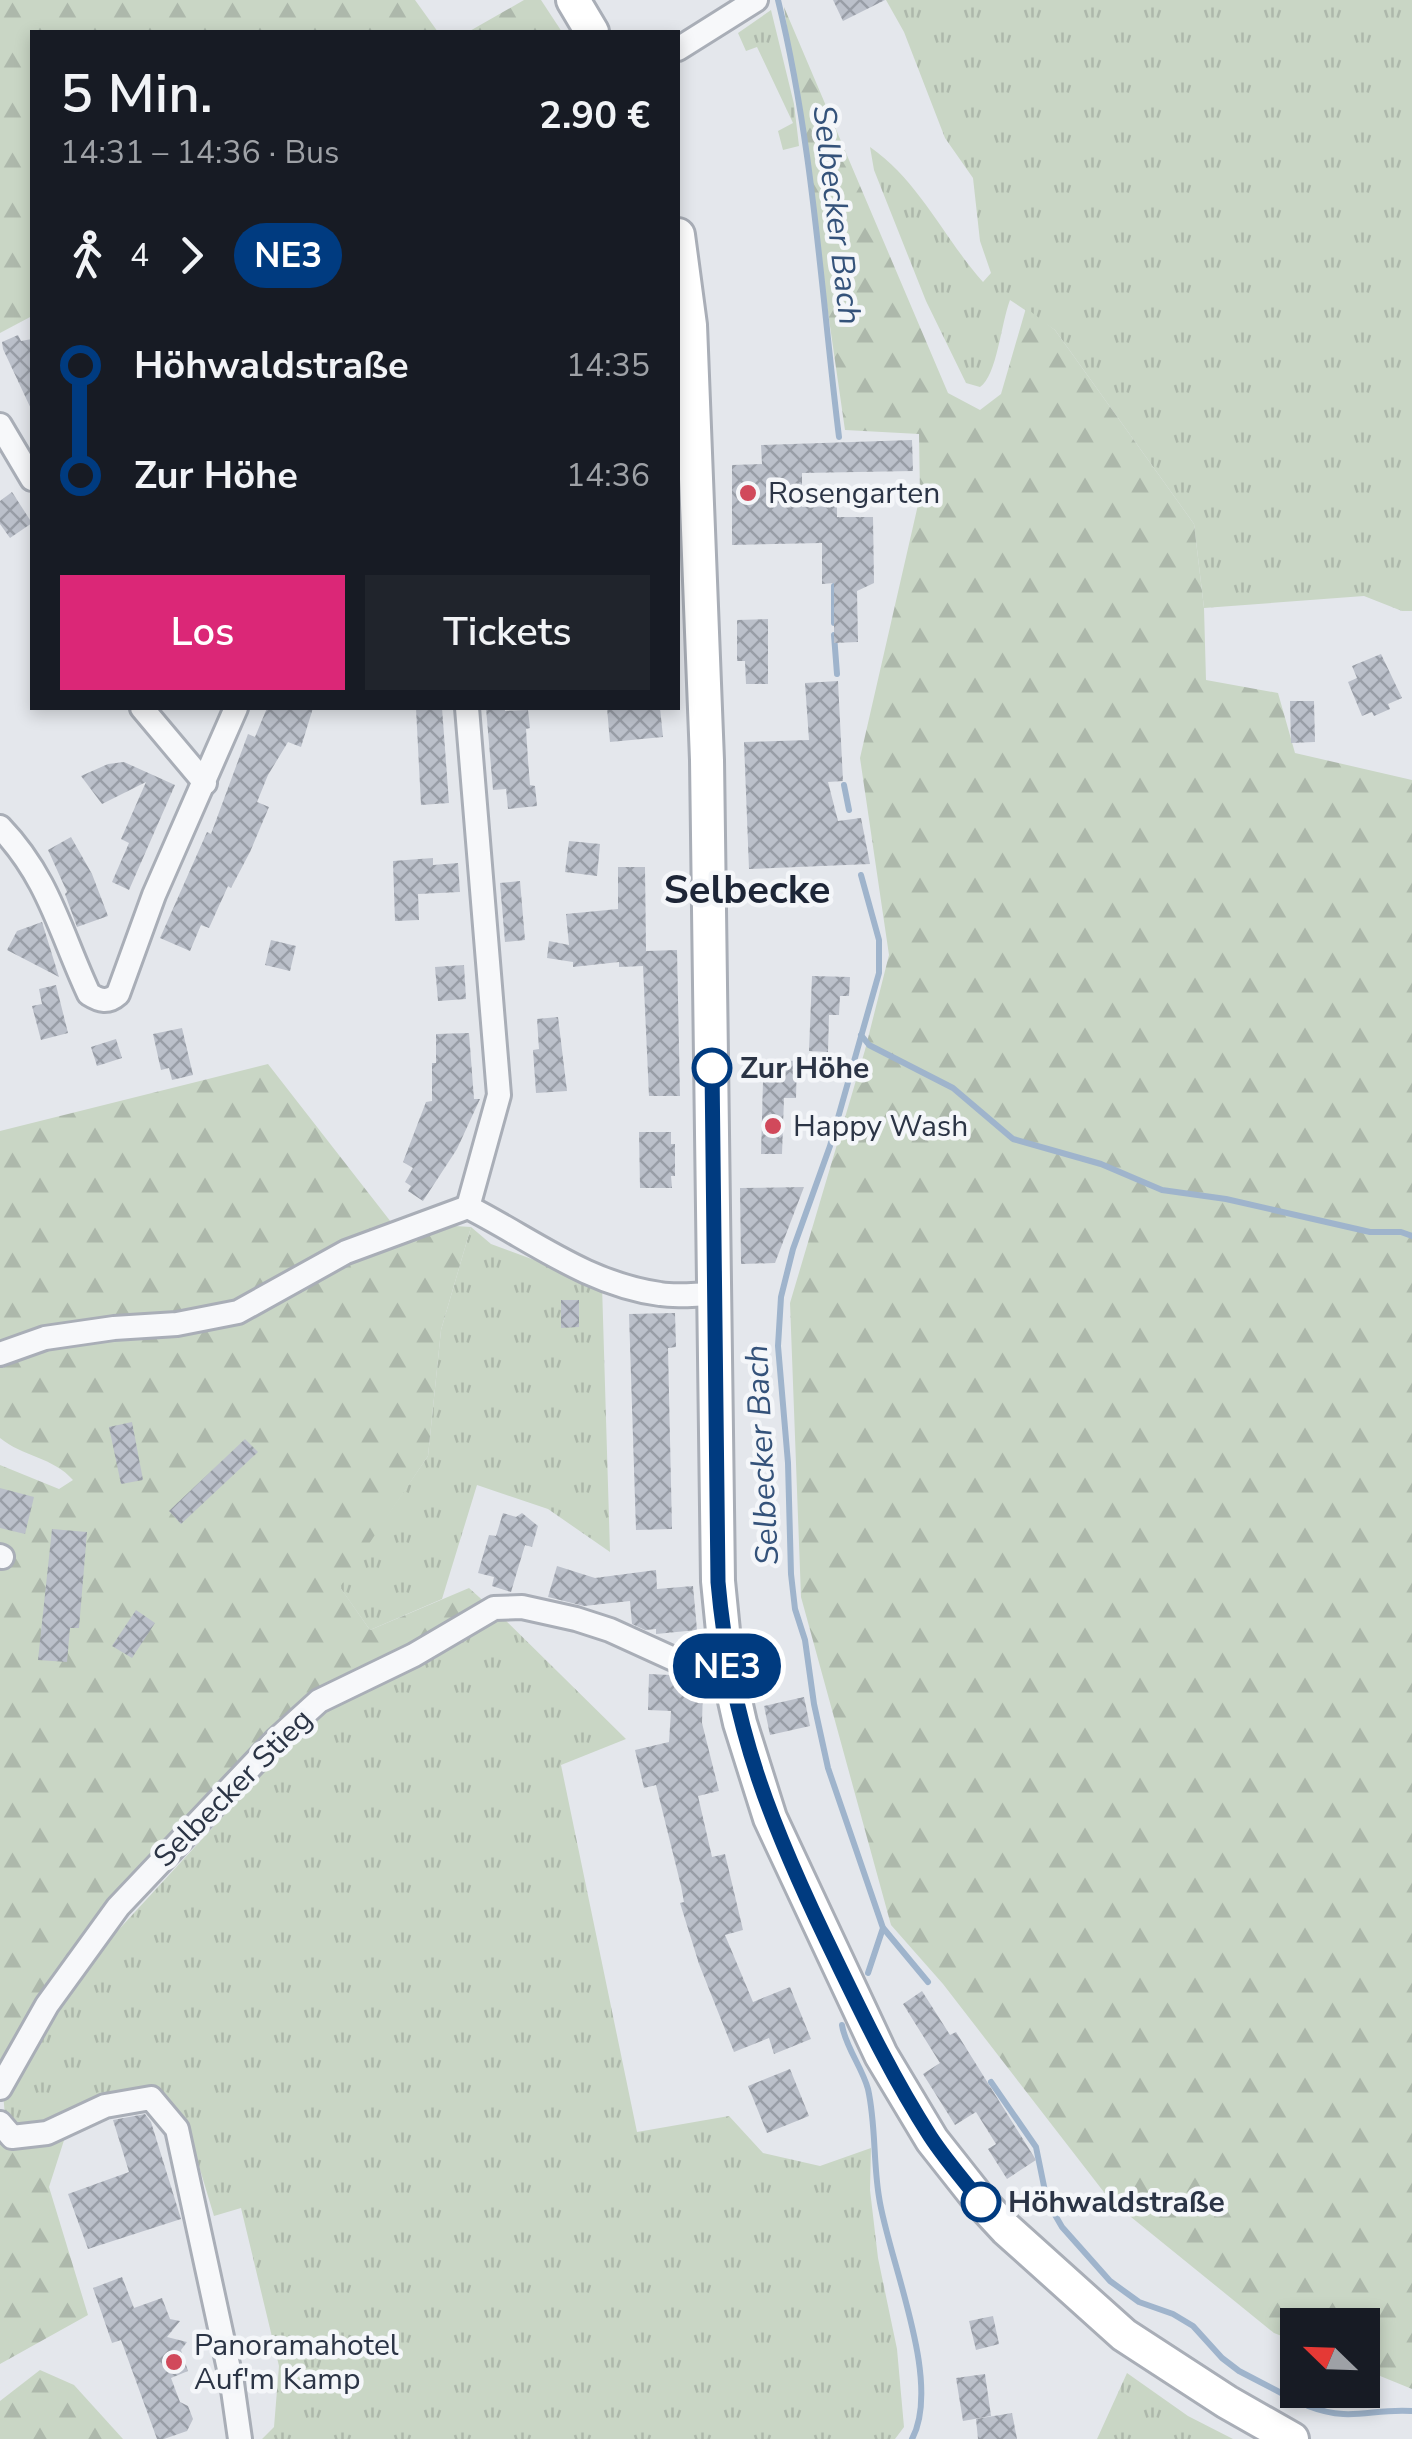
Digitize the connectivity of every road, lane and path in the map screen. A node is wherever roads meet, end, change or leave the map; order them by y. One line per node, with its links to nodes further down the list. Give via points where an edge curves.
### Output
1 (572, 0): 3 (main road)
2 (756, 0): 4 (street)
3 (591, 30)
4 (680, 47)
5 (680, 250): 14 (main road, via 690,325 707,760)
6 (0, 425): 7 (street)
7 (30, 477)
8 (144, 710): 11 (street)
9 (235, 710): 11 (street)
10 (467, 710): 13 (street, via 499,1094)
11 (204, 783): 12 (street, via 112,1000 89,994 51,900 25,853)
12 (0, 827)
13 (468, 1207): 14 (street, via 602,1278 662,1295); 15 (street, via 346,1252 238,1312 45,1338)
14 (714, 1294): 16 (main road, via 717,1556)
15 (0, 1354)
16 (726, 1661): 17 (street, Selbecker Stieg, via 678,1662 576,1618 494,1608 319,1701 118,1907 47,2006); 20 (main road, via 781,1844 881,2055 932,2140 1006,2229 1124,2336)
17 (0, 2088)
18 (0, 2123): 19 (street, via 12,2137 47,2133 104,2106 151,2098 176,2129)
19 (240, 2439)
20 (1292, 2439)

